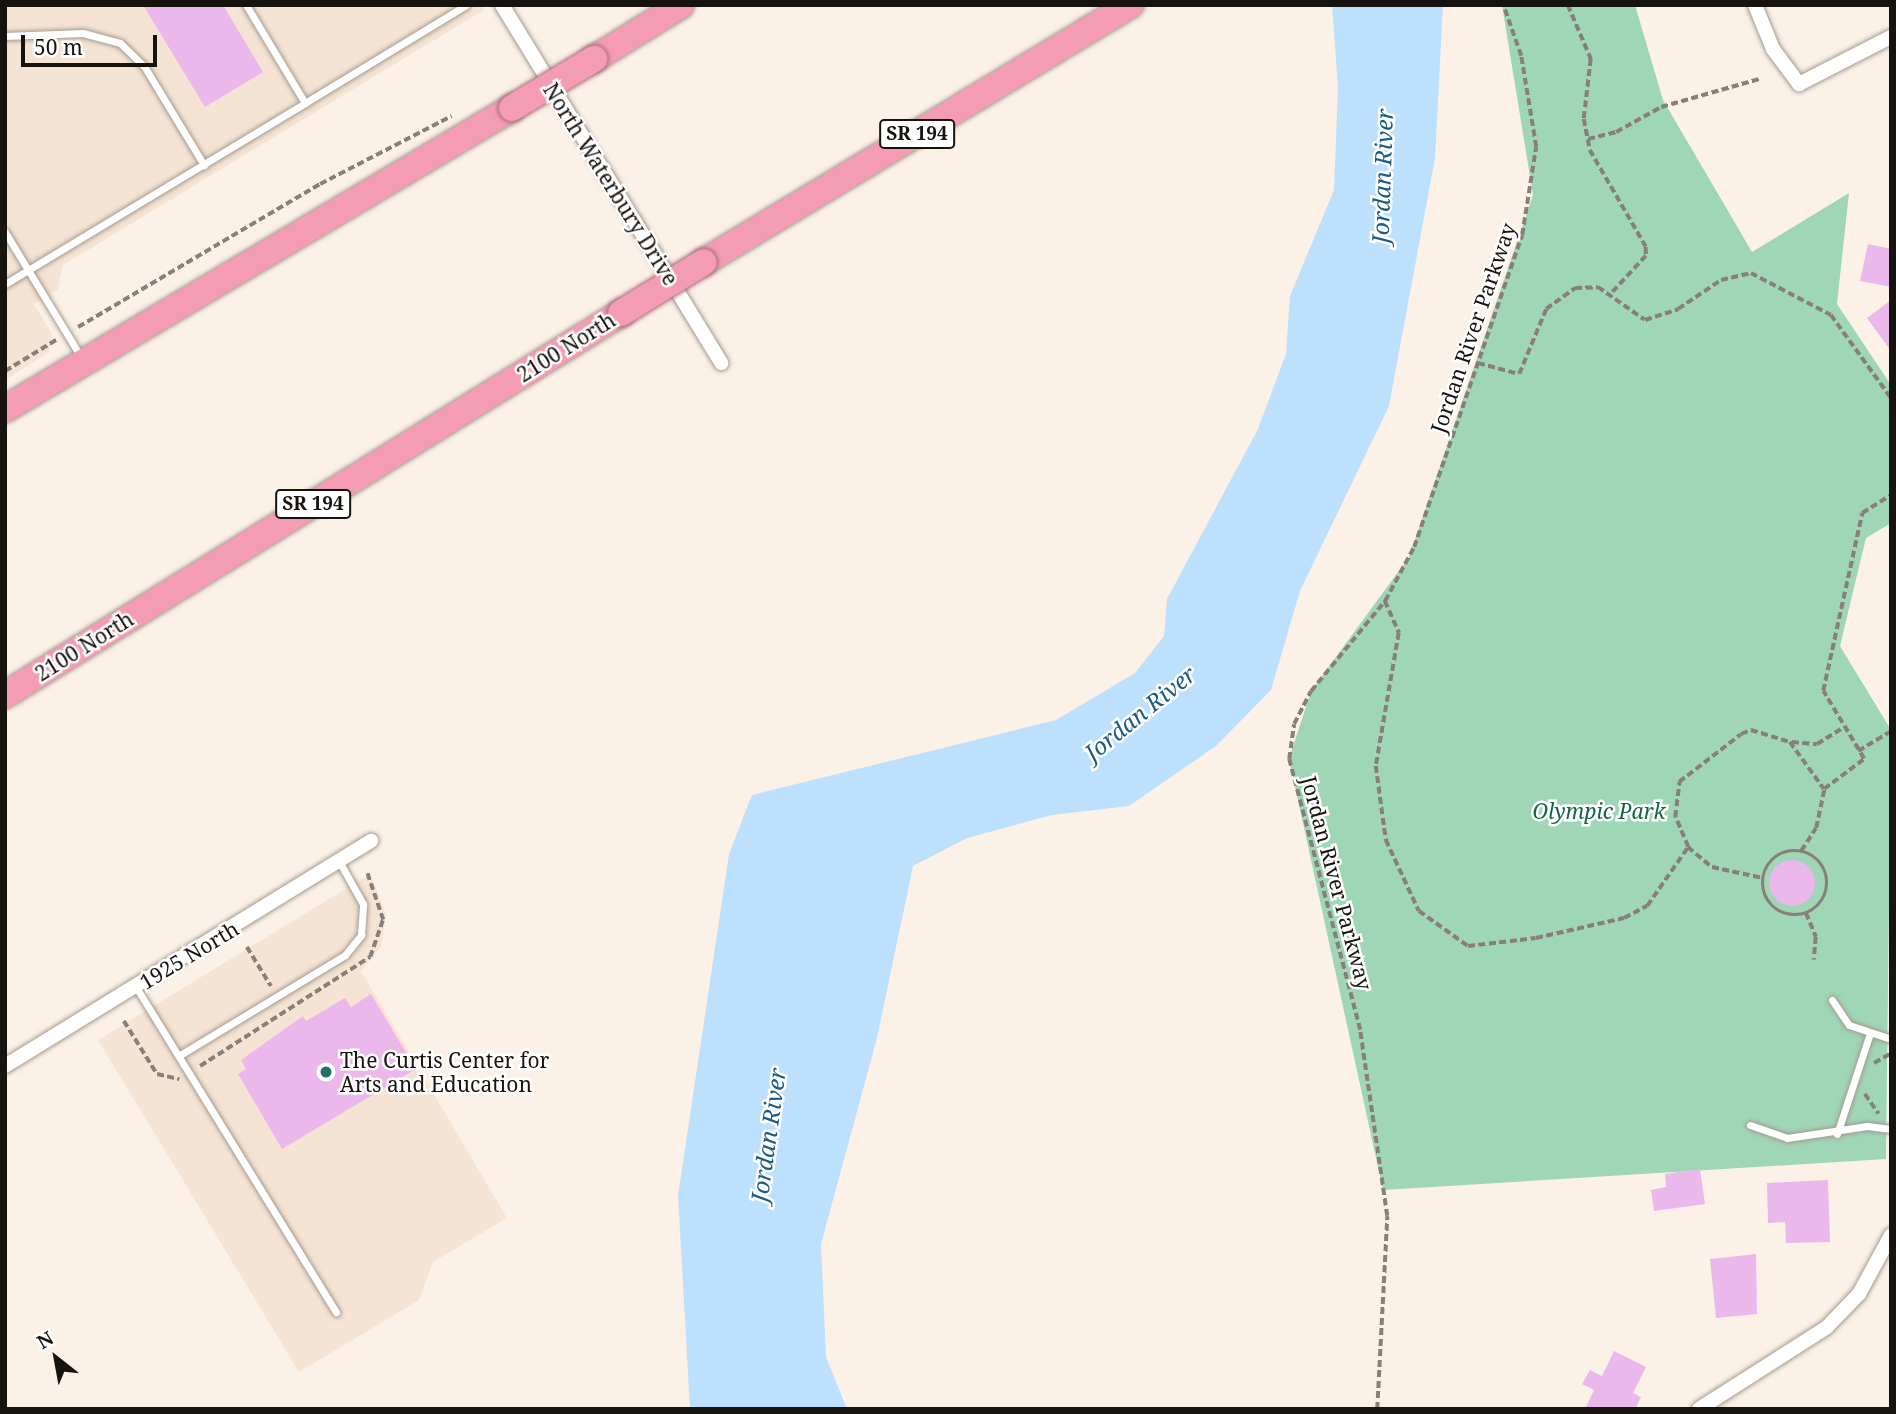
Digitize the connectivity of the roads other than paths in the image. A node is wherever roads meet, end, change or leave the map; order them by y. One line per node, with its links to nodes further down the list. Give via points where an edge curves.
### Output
1 (246, 5): 9 (lane)
2 (467, 5): 9 (lane)
3 (502, 5): 15 (street, North Waterbury Drive)
4 (681, 5): 14 (highway, bridge)
5 (1130, 5): 17 (highway, 2100 North / SR 194, bridge, via 704,262)
6 (1755, 5): 8 (street, via 1773,49 1799,84)
7 (5, 36): 10 (lane, via 83,33 121,43 144,66)
8 (1891, 37)
9 (305, 103): 10 (lane)
10 (204, 165): 12 (lane)
11 (5, 232): 12 (lane)
12 (29, 270): 13 (lane); 14 (lane)
13 (5, 284)
14 (84, 361): 16 (highway)
15 (721, 363)
16 (5, 409)
17 (5, 695)
18 (371, 841): 19 (street, 1925 North)
19 (340, 863): 20 (street, 1925 North); 24 (lane, via 363,904 361,935 345,955)
20 (135, 987): 24 (lane); 25 (street, 1925 North)
21 (1832, 1000): 22 (lane, via 1849,1025)
22 (1868, 1035): 23 (lane); 28 (lane)
23 (1891, 1039)
24 (180, 1055): 30 (lane)
25 (5, 1066)
26 (1751, 1125): 28 (lane, via 1787,1138)
27 (1891, 1129): 28 (lane, via 1867,1126)
28 (1837, 1134)
29 (1891, 1235): 31 (street, via 1859,1294 1827,1327)
30 (336, 1312)
31 (1699, 1409)

